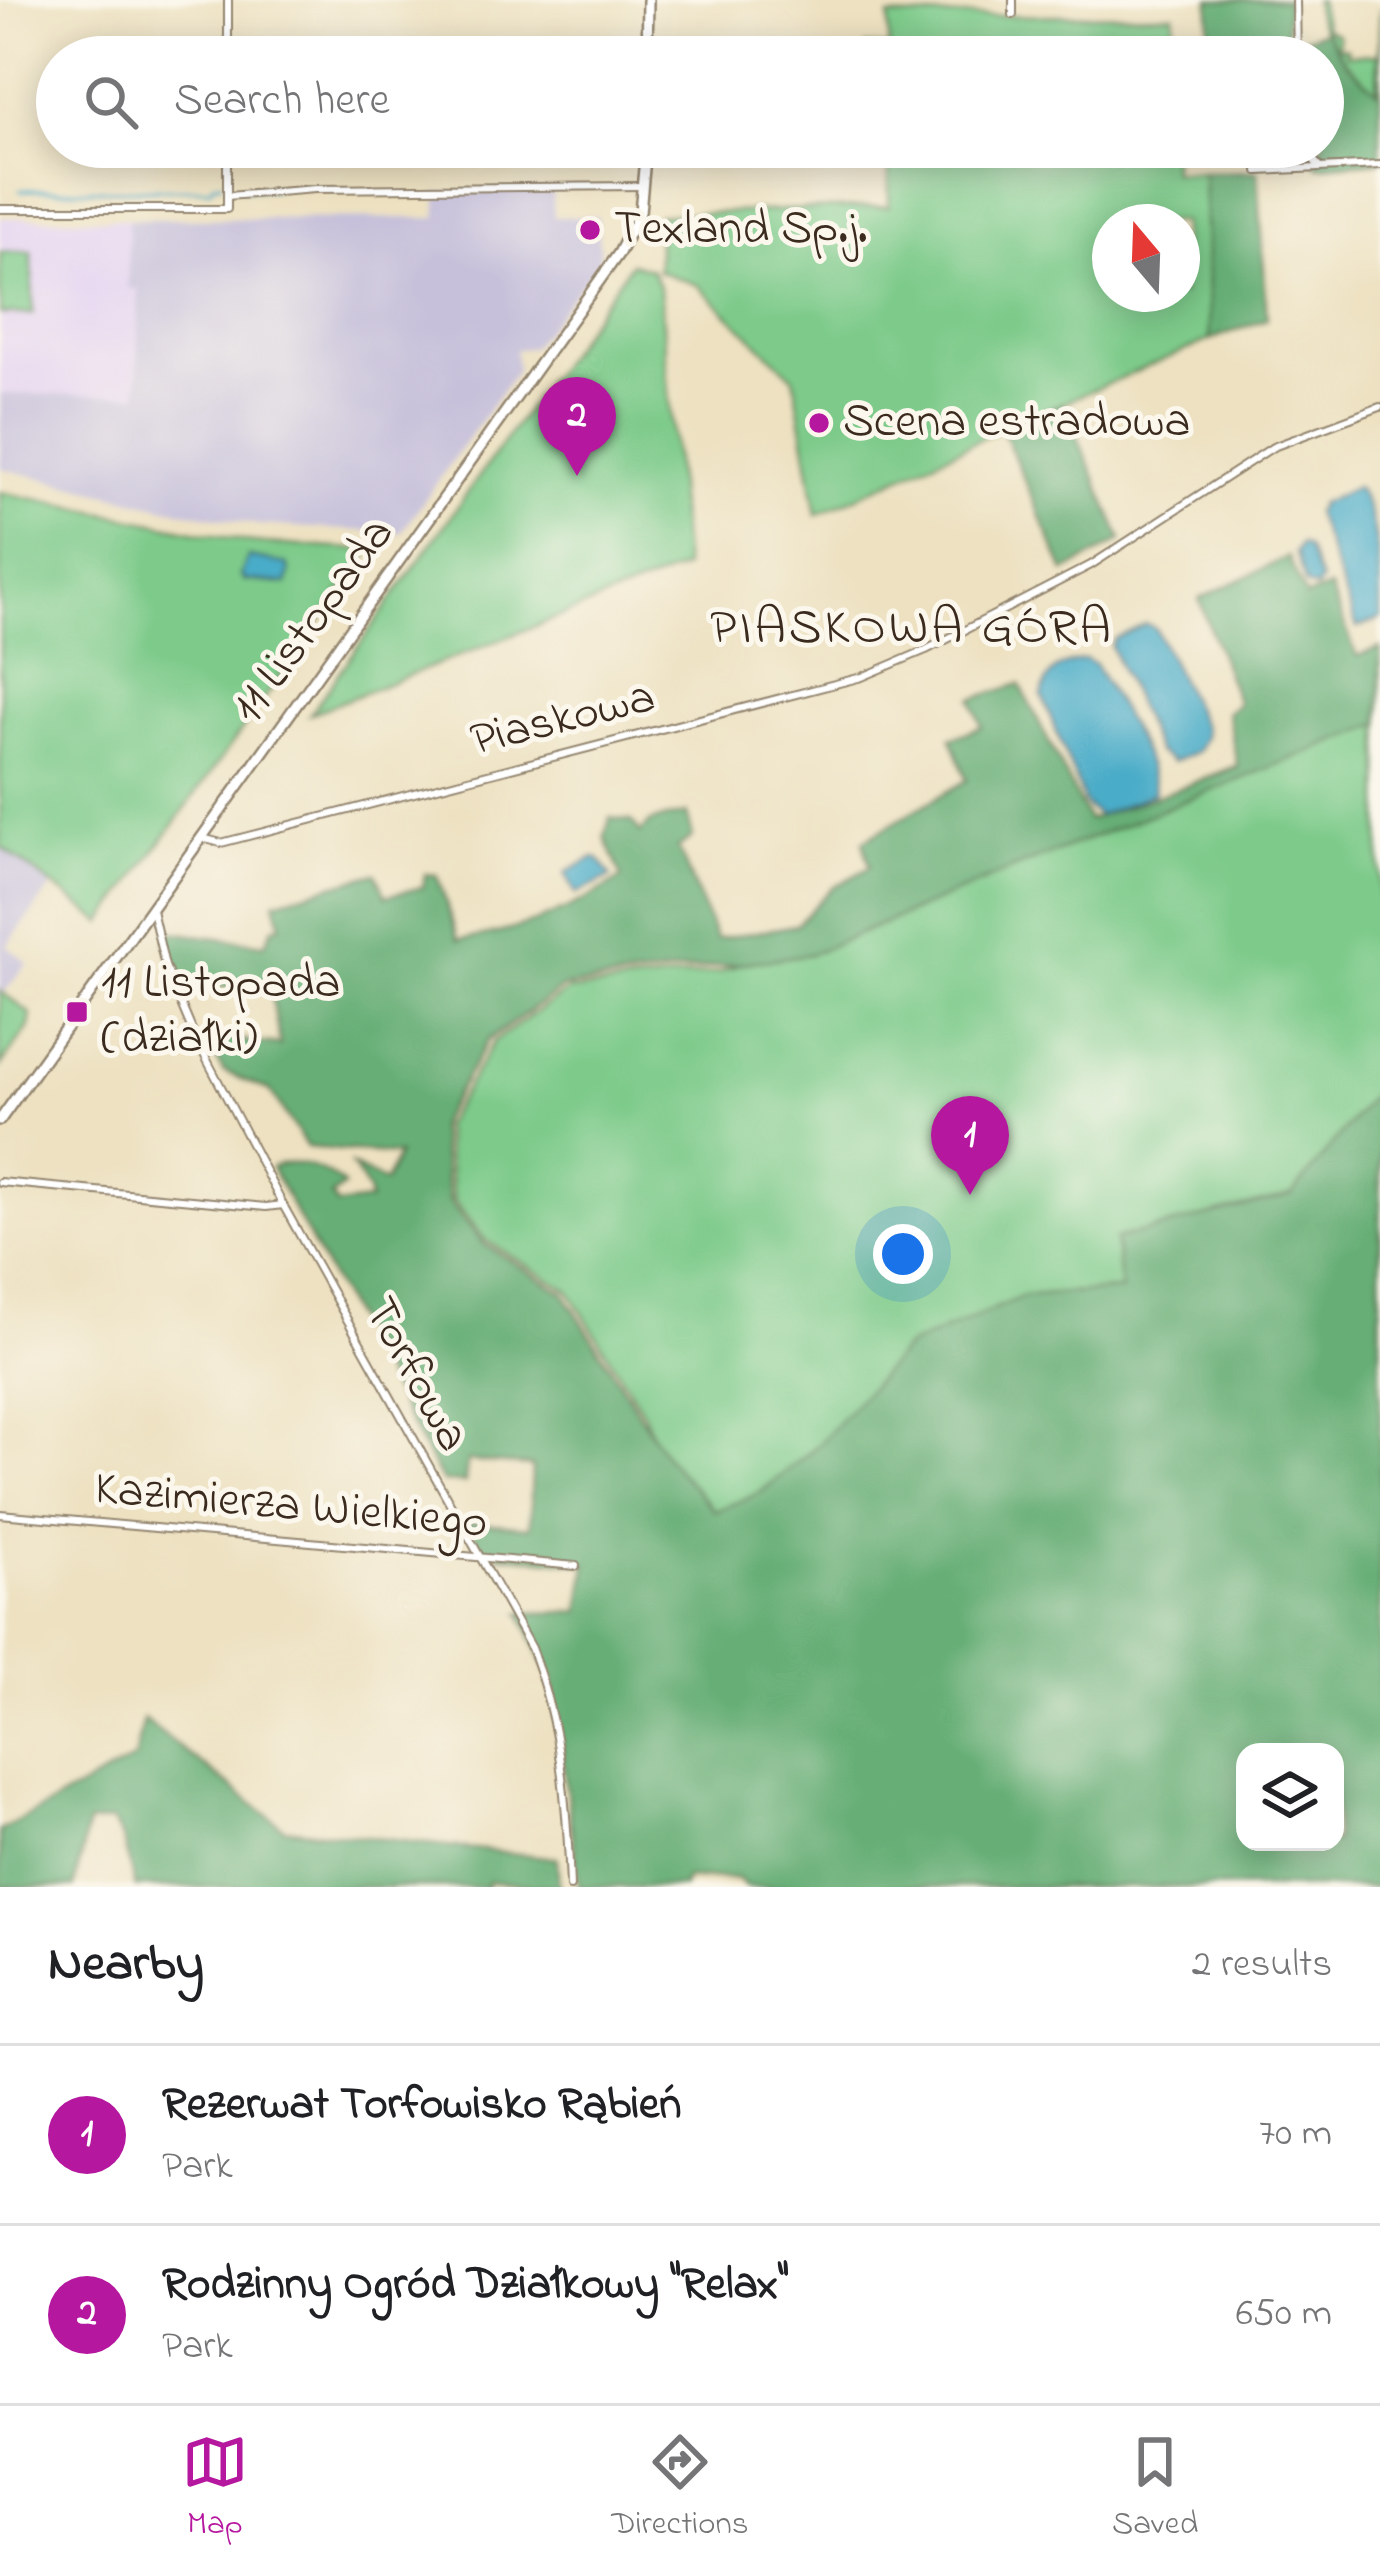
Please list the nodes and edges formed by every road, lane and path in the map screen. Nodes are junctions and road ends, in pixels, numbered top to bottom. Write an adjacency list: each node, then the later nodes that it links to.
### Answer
1 (228, 0): 6 (street)
2 (648, 0): 7 (street)
3 (1013, 0): 5 (street)
4 (1296, 0): 8 (street)
5 (1013, 15)
6 (228, 36)
7 (647, 36)
8 (1297, 36)
9 (1380, 165): 10 (street)
10 (1344, 166)
11 (227, 168): 16 (street)
12 (645, 168): 15 (street, 11 Listopada)
13 (1299, 168): 14 (street)
14 (1258, 172)
15 (645, 187): 16 (street); 19 (street, 11 Listopada)
16 (227, 196): 17 (street)
17 (0, 209)
18 (1380, 407): 19 (street, Piaskowa)
19 (202, 838): 20 (street, 11 Listopada)
20 (152, 909): 21 (street, 11 Listopada); 23 (street, Torfowa)
21 (0, 1120)
22 (0, 1182): 23 (street)
23 (283, 1205): 25 (street, Torfowa)
24 (0, 1514): 25 (street, Kazimierza Wielkiego)
25 (480, 1557): 26 (street, Kazimierza Wielkiego); 27 (street, Torfowa)
26 (577, 1566)
27 (570, 1887)

